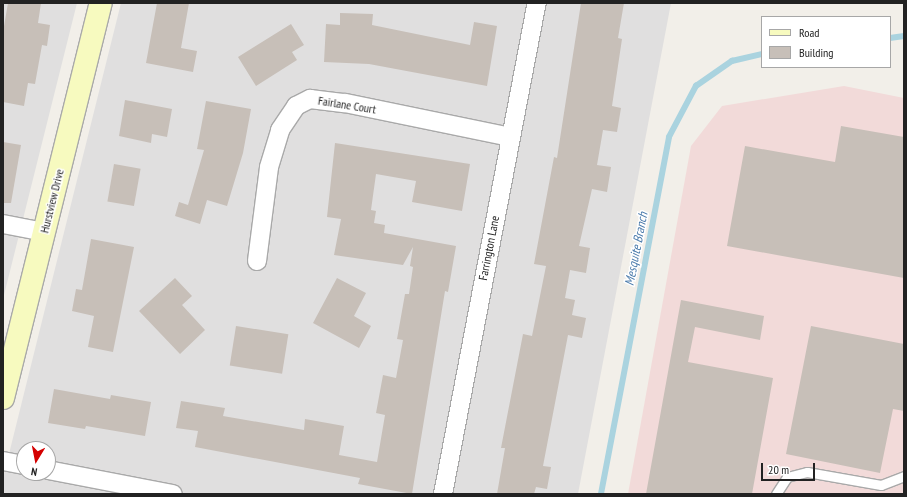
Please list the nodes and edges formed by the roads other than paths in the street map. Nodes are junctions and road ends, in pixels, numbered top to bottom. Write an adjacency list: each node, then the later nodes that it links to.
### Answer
1 (101, 3): 5 (street, Hurstview Drive)
2 (537, 3): 3 (street, Farrington Lane)
3 (510, 137): 6 (street, Fairlane Court); 13 (street, Farrington Lane)
4 (3, 224): 5 (street)
5 (44, 232): 7 (street, Hurstview Drive)
6 (257, 261)
7 (3, 398)
8 (3, 461): 9 (street)
9 (16, 463)
10 (56, 472): 12 (street)
11 (904, 476): 14 (lane)
12 (173, 494)
13 (443, 494)
14 (776, 494)

